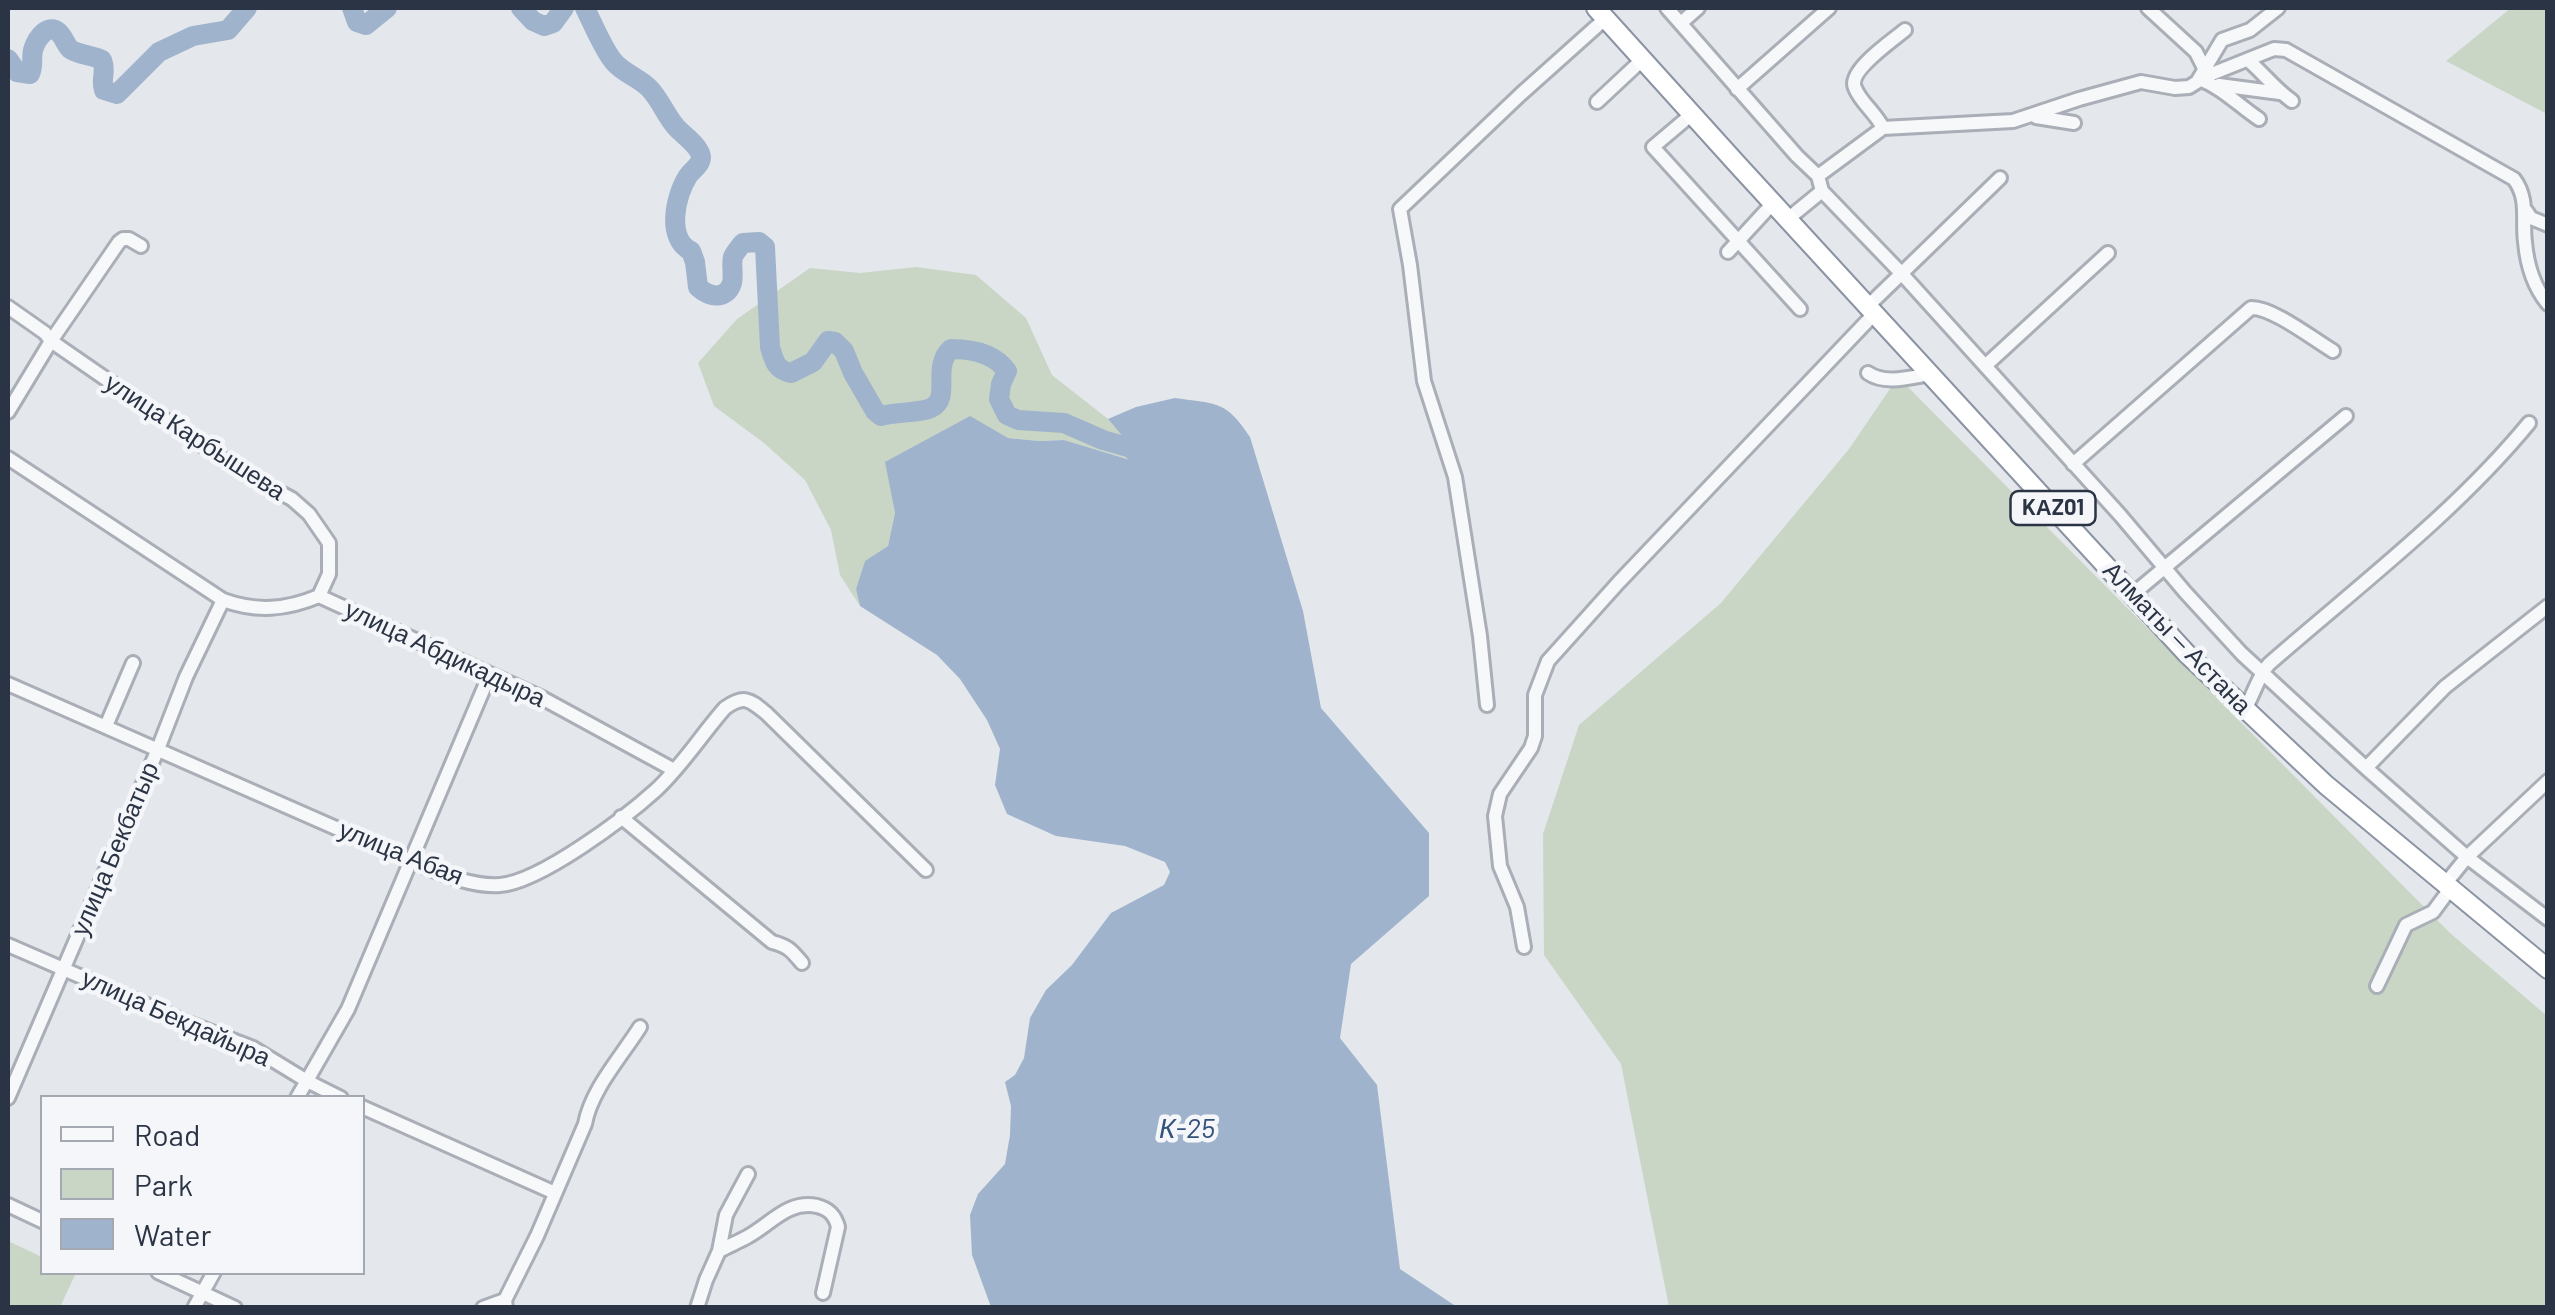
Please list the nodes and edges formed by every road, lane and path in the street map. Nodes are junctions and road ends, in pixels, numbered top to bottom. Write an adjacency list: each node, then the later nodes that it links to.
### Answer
1 (1666, 8): 7 (street)
2 (1698, 8): 7 (street)
3 (1829, 8): 13 (street)
4 (2148, 8): 11 (street)
5 (2278, 8): 11 (street)
6 (1601, 13): 9 (highway, Алматы — Астана / KАZ01); 54 (street)
7 (1680, 23): 13 (street)
8 (1905, 30): 19 (street)
9 (1643, 59): 14 (street); 15 (highway, Алматы — Астана / KАZ01)
10 (2248, 60): 11 (street); 12 (street); 24 (street)
11 (2202, 74): 12 (street); 16 (street)
12 (2214, 84): 17 (street)
13 (1737, 89): 20 (street)
14 (1597, 102)
15 (1692, 114): 23 (highway, Алматы — Астана / KАZ01); 28 (street)
16 (2033, 116): 18 (street); 19 (street)
17 (2260, 119)
18 (2074, 123)
19 (1883, 128): 20 (street)
20 (1818, 176): 22 (street)
21 (2000, 178): 30 (street)
22 (1822, 191): 25 (street); 30 (street)
23 (1774, 202): 25 (highway, Алматы — Астана / KАZ01); 28 (street)
24 (2524, 208): 26 (street); 31 (street)
25 (1789, 218): 34 (highway, Алматы — Астана / KАZ01)
26 (2548, 225)
27 (141, 246): 35 (street)
28 (1733, 247): 33 (street)
29 (2108, 253): 37 (street)
30 (1902, 274): 34 (street); 37 (street)
31 (2548, 304)
32 (8, 306): 35 (street, улица Карбышева)
33 (1800, 309)
34 (1872, 310): 39 (highway, Алматы — Астана / KАZ01); 68 (street)
35 (51, 341): 40 (street); 47 (street, улица Карбышева)
36 (2333, 351): 44 (street)
37 (1985, 366): 44 (street)
38 (1868, 373): 39 (street)
39 (1930, 374): 46 (highway, Алматы — Астана / KАZ01)
40 (8, 412)
41 (2346, 416): 45 (street)
42 (2529, 423): 51 (street)
43 (8, 458): 48 (street, улица Абдикадыра)
44 (2073, 464): 45 (street)
45 (2165, 566): 46 (street); 51 (street)
46 (2132, 594): 55 (highway, Алматы — Астана / KАZ01)
47 (319, 596): 48 (street, улица Абдикадыра); 52 (street, улица Абдикадыра)
48 (223, 600): 57 (street, улица Бекбатыр)
49 (2548, 606): 58 (street)
50 (133, 663): 56 (street)
51 (2262, 672): 55 (street); 58 (street)
52 (490, 676): 59 (street, улица Абдикадыра); 63 (street)
53 (8, 684): 56 (street, улица Абая)
54 (1488, 705)
55 (2245, 708): 65 (highway, Алматы — Астана / KАZ01)
56 (106, 726): 57 (street, улица Абая)
57 (158, 749): 63 (street, улица Абая); 70 (street, улица Бекбатыр)
58 (2366, 768): 62 (street)
59 (674, 770): 61 (street, улица Абая); 64 (street, улица Абая)
60 (2548, 781): 62 (street)
61 (621, 818): 63 (street, улица Абая); 69 (street)
62 (2468, 857): 65 (street); 66 (street)
63 (411, 861): 74 (street)
64 (926, 870)
65 (2447, 887): 71 (highway, Алматы — Астана / KАZ01); 72 (street)
66 (2548, 919)
67 (8, 945): 70 (street, улица Бекдайыра)
68 (1524, 948)
69 (802, 963)
70 (64, 968): 74 (street, улица Бекдайыра); 77 (street, улица Бекбатыр)
71 (2548, 969)
72 (2376, 986)
73 (640, 1027): 80 (street)
74 (307, 1082): 75 (street); 76 (street, улица Бекдайыра)
75 (299, 1095)
76 (335, 1095)
77 (8, 1098)
78 (365, 1108): 80 (street)
79 (748, 1174): 83 (street)
80 (555, 1192): 88 (street)
81 (8, 1206): 82 (street)
82 (40, 1219)
83 (719, 1252): 87 (street); 92 (street)
84 (164, 1275): 86 (street)
85 (212, 1275): 86 (street)
86 (203, 1293): 89 (street); 90 (street)
87 (823, 1293)
88 (506, 1304): 91 (street)
89 (194, 1308)
90 (235, 1308)
91 (483, 1308)
92 (697, 1308)

